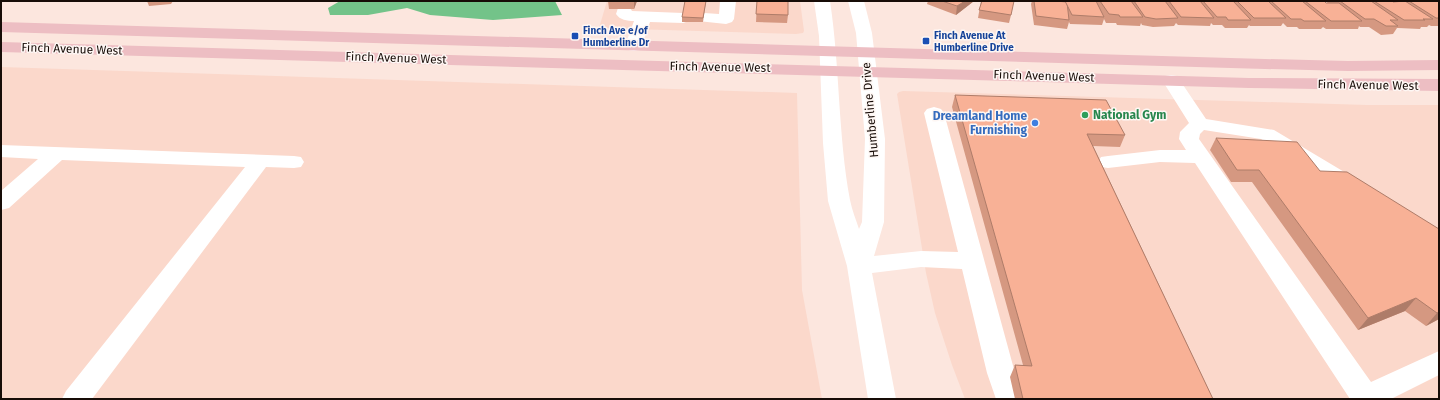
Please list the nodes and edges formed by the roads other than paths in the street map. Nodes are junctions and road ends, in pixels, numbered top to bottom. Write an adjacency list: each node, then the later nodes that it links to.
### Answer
1 (822, 1): 12 (street, Humberline Drive)
2 (856, 1): 13 (street, Humberline Drive)
3 (726, 4): 7 (street)
4 (662, 9): 6 (street); 8 (street)
5 (624, 11): 8 (street)
6 (683, 14)
7 (704, 14)
8 (644, 17): 10 (street)
9 (1, 28): 10 (main road, Finch Avenue West)
10 (634, 46): 12 (main road, Finch Avenue West)
11 (1, 47): 12 (main road, Finch Avenue West)
12 (828, 61): 13 (main road, Finch Avenue West); 28 (street, Humberline Drive)
13 (867, 62): 14 (main road, Finch Avenue West); 15 (main road, Finch Avenue West); 28 (street, Humberline Drive)
14 (1439, 65)
15 (1171, 80): 16 (main road, Finch Avenue West); 18 (street)
16 (1439, 85)
17 (934, 113): 27 (street)
18 (1200, 124): 21 (street); 25 (street)
19 (1, 151): 20 (street)
20 (57, 153): 22 (street); 26 (street)
21 (1201, 157): 24 (street); 30 (street)
22 (260, 161): 23 (street); 31 (street)
23 (294, 162)
24 (1108, 162)
25 (1366, 195)
26 (1, 202)
27 (972, 261): 28 (street); 33 (street)
28 (859, 266): 32 (street, Humberline Drive)
29 (1439, 362): 30 (street)
30 (1365, 398)
31 (76, 399)
32 (882, 399)
33 (1010, 399)

